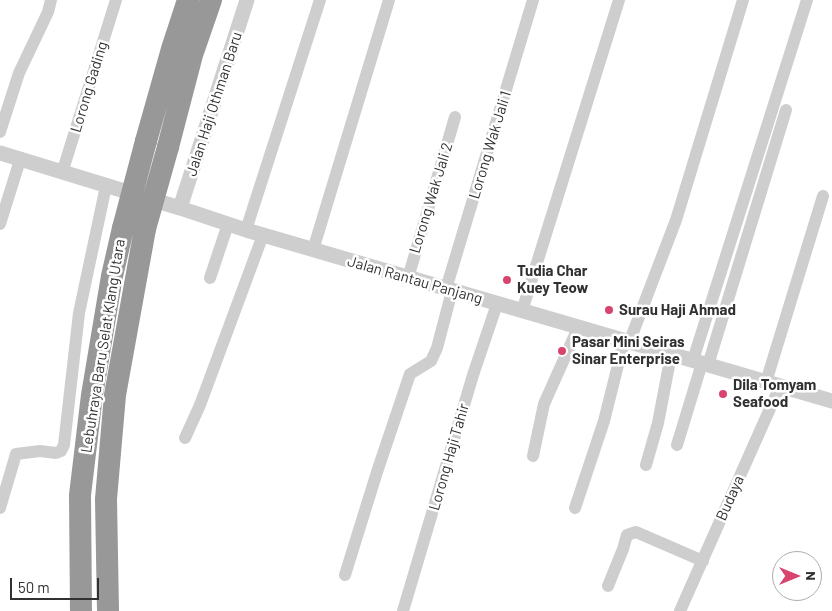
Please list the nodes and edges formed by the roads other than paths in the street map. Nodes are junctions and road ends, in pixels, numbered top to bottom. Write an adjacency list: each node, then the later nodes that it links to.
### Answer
1 (51, 0): 14 (street)
2 (116, 0): 17 (street, Lorong Gading)
3 (188, 0): 23 (highway, Lebuhraya Baru Selat Klang Utara, bridge)
4 (211, 0): 23 (highway, Lebuhraya Baru Selat Klang Utara, bridge)
5 (247, 0): 20 (street, Jalan Haji Othman Baru)
6 (320, 0): 24 (street)
7 (389, 0): 26 (street)
8 (533, 0): 29 (street, Lorong Wak Jali 1)
9 (619, 0): 31 (street)
10 (743, 0): 33 (street)
11 (807, 0): 35 (street)
12 (786, 110): 35 (street)
13 (455, 117): 28 (street, Lorong Wak Jali 2)
14 (0, 132)
15 (0, 153): 16 (street, Jalan Rantau Panjang)
16 (20, 160): 17 (street, Jalan Rantau Panjang); 21 (street)
17 (62, 173): 18 (street, Jalan Rantau Panjang)
18 (106, 186): 20 (street, Jalan Rantau Panjang); 42 (street)
19 (823, 196): 36 (street, Budaya)
20 (180, 208): 22 (street, Jalan Rantau Panjang)
21 (0, 224)
22 (228, 224): 24 (street, Jalan Rantau Panjang); 27 (street)
23 (134, 228): 48 (highway, Lebuhraya Baru Selat Klang Utara); 49 (highway, Lebuhraya Baru Selat Klang Utara)
24 (246, 230): 25 (street, Jalan Rantau Panjang)
25 (263, 235): 26 (street, Jalan Rantau Panjang); 38 (street)
26 (313, 250): 28 (street, Jalan Rantau Panjang)
27 (210, 278)
28 (408, 278): 29 (street, Jalan Rantau Panjang)
29 (449, 290): 30 (street, Jalan Rantau Panjang); 45 (street, Lorong Wak Jali 1)
30 (497, 304): 31 (street, Jalan Rantau Panjang); 50 (street, Lorong Haji Tahir)
31 (522, 311): 32 (street, Jalan Rantau Panjang)
32 (578, 328): 33 (street, Jalan Rantau Panjang); 40 (street)
33 (627, 342): 34 (street, Jalan Rantau Panjang); 43 (street)
34 (671, 355): 35 (street, Jalan Rantau Panjang); 41 (street)
35 (701, 363): 36 (street, Jalan Rantau Panjang); 39 (street)
36 (773, 384): 37 (street, Jalan Rantau Panjang); 44 (street, Budaya)
37 (832, 401)
38 (185, 438)
39 (677, 445)
40 (532, 456)
41 (646, 465)
42 (0, 508)
43 (575, 508)
44 (703, 561): 46 (street); 47 (street, Budaya)
45 (346, 575)
46 (608, 586)
47 (684, 610)
48 (81, 611)
49 (108, 611)
50 (403, 611)

